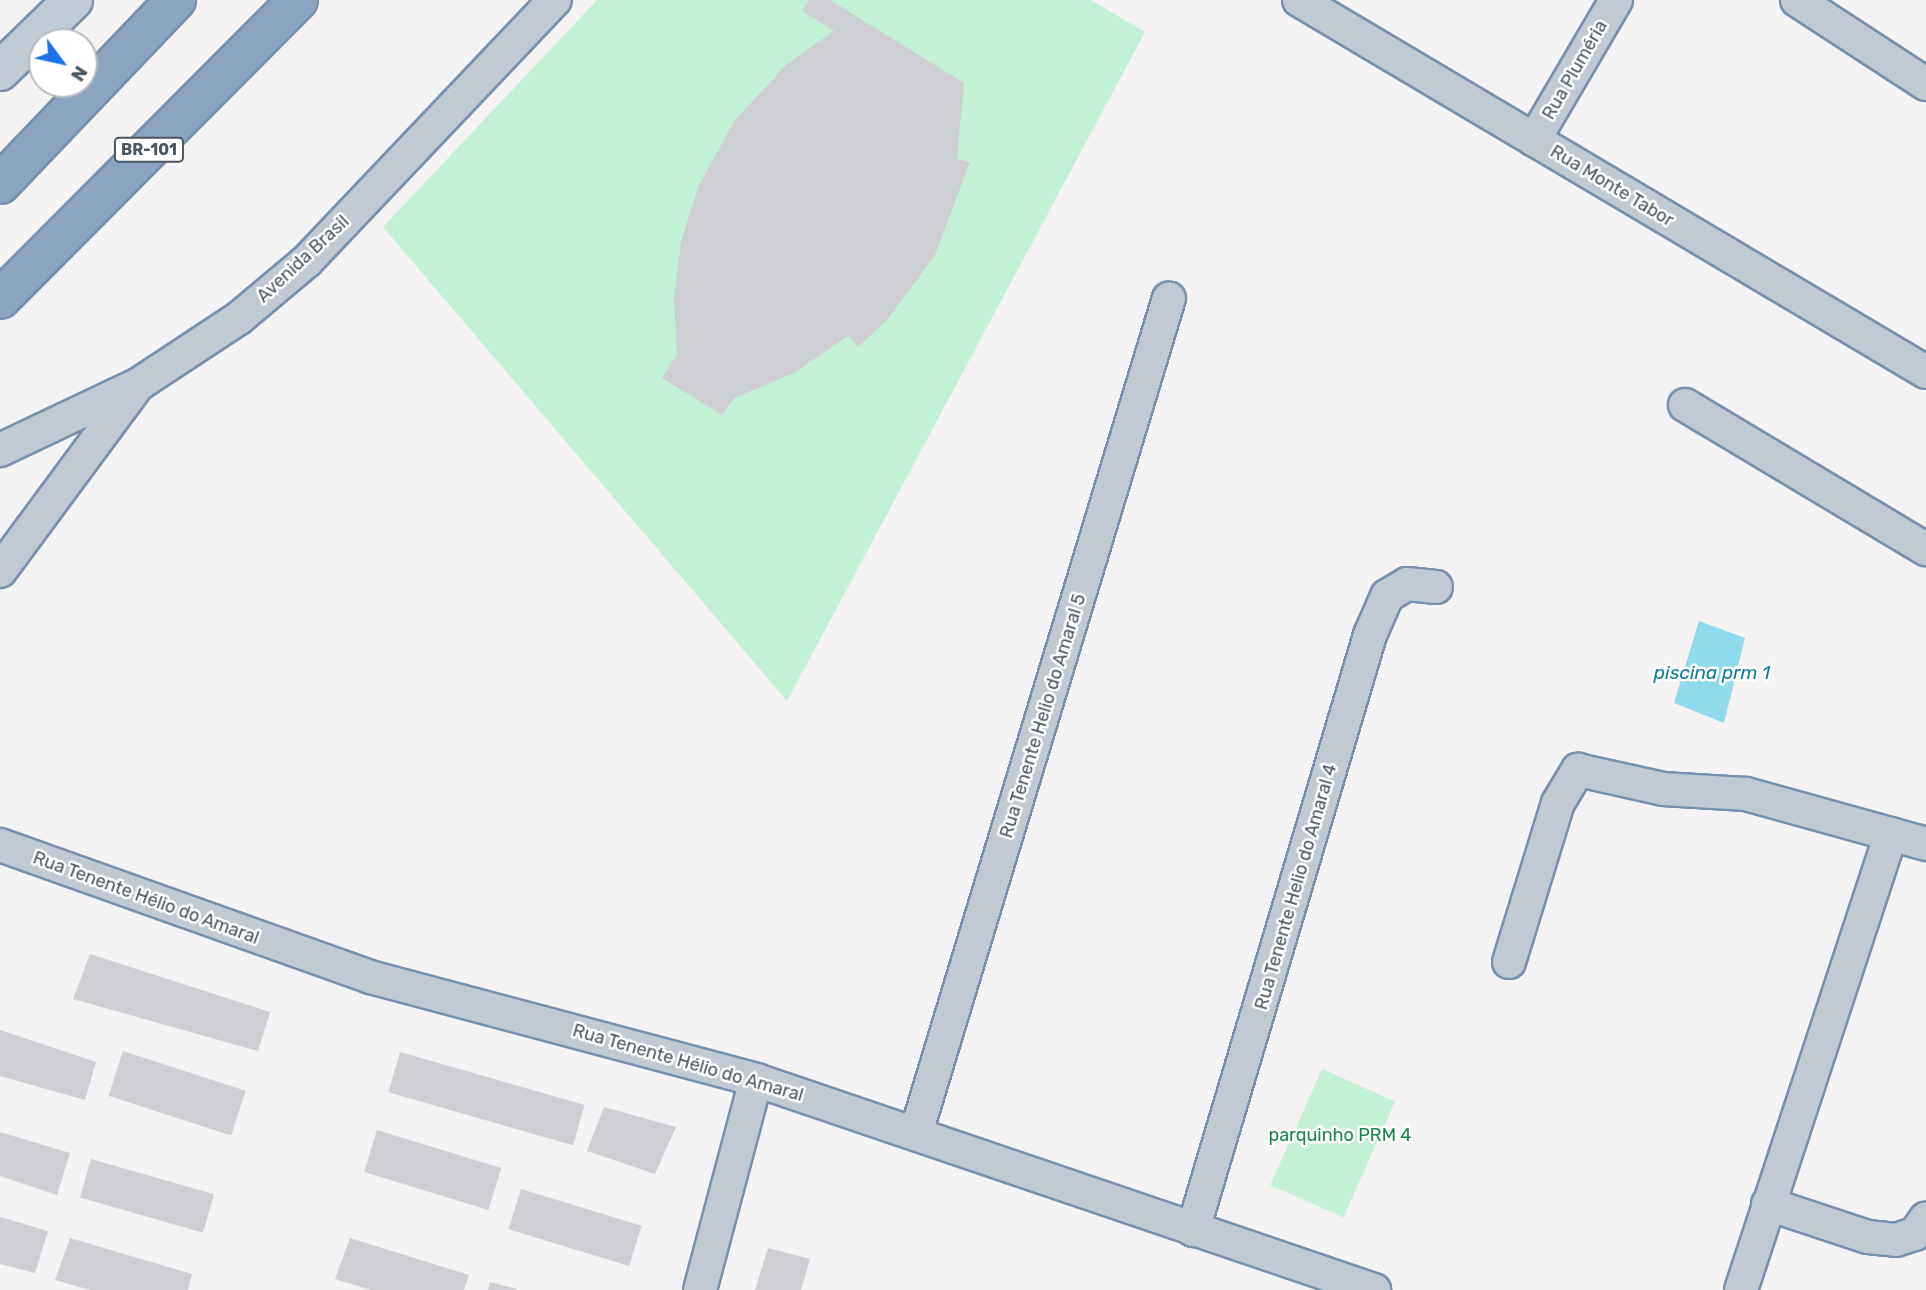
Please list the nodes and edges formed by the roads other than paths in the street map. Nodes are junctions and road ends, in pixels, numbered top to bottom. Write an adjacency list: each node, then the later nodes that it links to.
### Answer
1 (73, 0): 8 (main road)
2 (176, 0): 11 (highway)
3 (298, 0): 13 (highway, BR-101)
4 (555, 0): 15 (street, Avenida Brasil)
5 (1616, 0): 10 (street, Rua Pluméria)
6 (1797, 0): 9 (street)
7 (1315, 4): 10 (street, Rua Monte Tabor)
8 (0, 71)
9 (1926, 83)
10 (1534, 140): 14 (street, Rua Monte Tabor)
11 (2, 180)
12 (1169, 298): 26 (street, Rua Tenente Helio do Amaral 5)
13 (0, 299)
14 (1926, 372)
15 (139, 384): 17 (street, Avenida Brasil); 19 (street)
16 (1685, 405): 18 (street)
17 (0, 450)
18 (1926, 549)
19 (0, 571)
20 (1436, 587): 29 (street, Rua Tenente Helio do Amaral 4)
21 (1891, 834): 22 (street); 24 (street); 27 (street)
22 (1926, 844)
23 (0, 845): 25 (street, Rua Tenente Hélio do Amaral)
24 (1508, 962)
25 (755, 1080): 26 (street, Rua Tenente Hélio do Amaral); 31 (street)
26 (916, 1133): 29 (street, Rua Tenente Hélio do Amaral)
27 (1768, 1204): 28 (street); 33 (street)
28 (1926, 1218)
29 (1193, 1230): 30 (street, Rua Tenente Hélio do Amaral)
30 (1313, 1281): 32 (street, Rua Tenente Hélio do Amaral)
31 (699, 1290)
32 (1374, 1290)
33 (1741, 1290)

